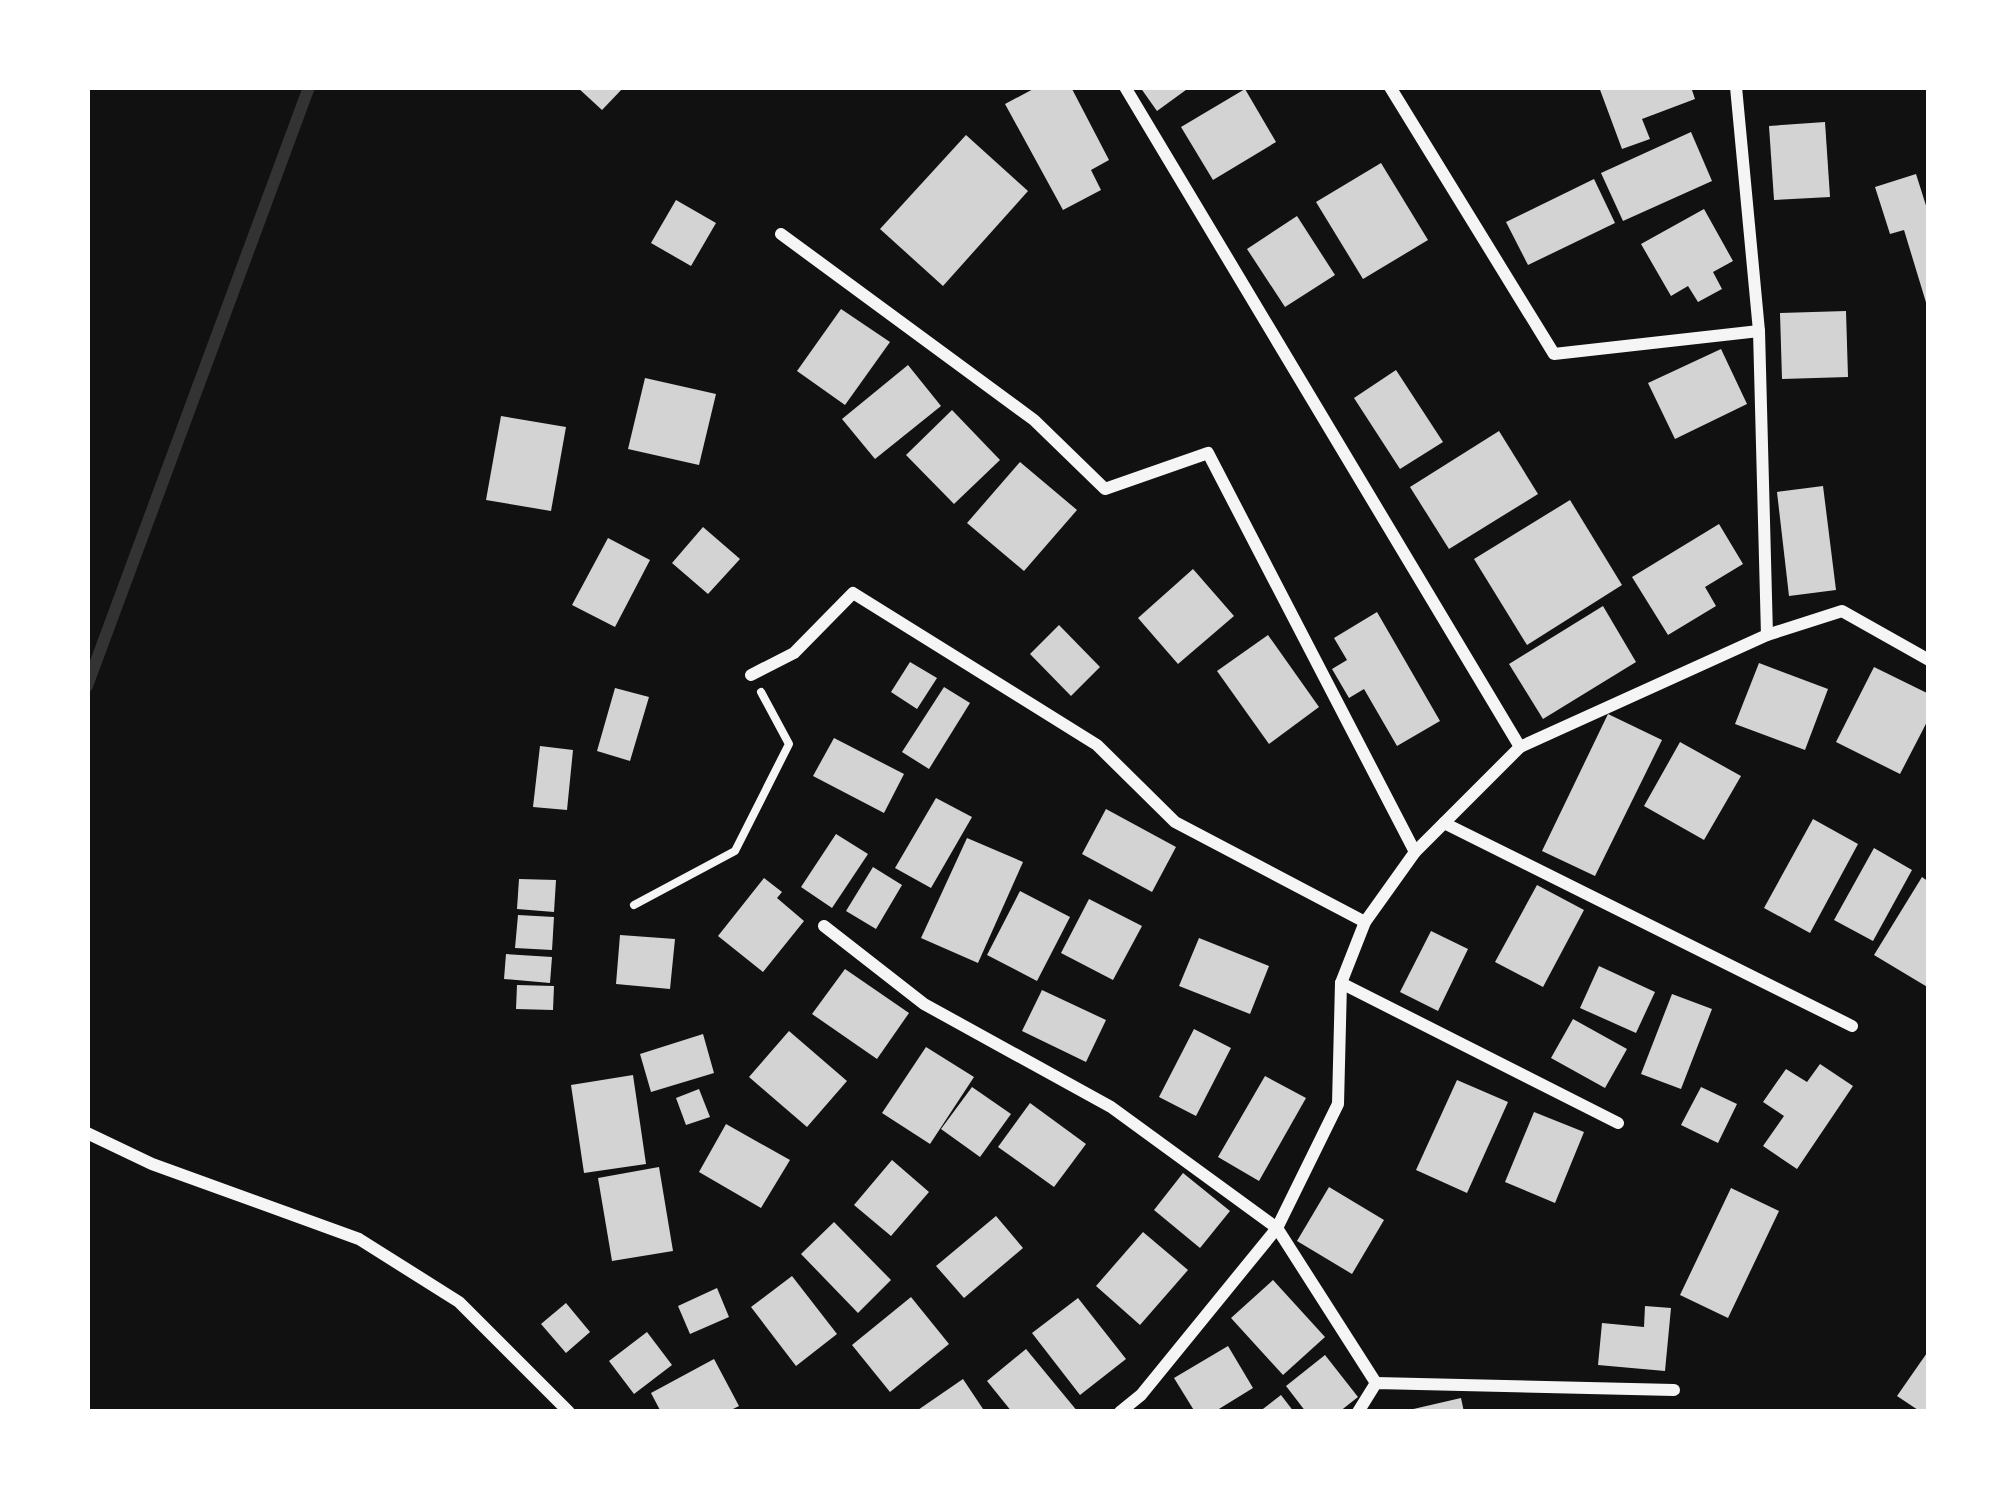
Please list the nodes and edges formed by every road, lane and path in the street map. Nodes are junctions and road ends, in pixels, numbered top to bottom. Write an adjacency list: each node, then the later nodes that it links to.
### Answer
1 (1125, 87): 9 (street)
2 (1390, 87): 5 (street)
3 (1736, 87): 5 (street)
4 (781, 234): 11 (street)
5 (1759, 331): 6 (street)
6 (1767, 635): 7 (street); 9 (street)
7 (1929, 660)
8 (752, 675): 12 (path); 13 (street)
9 (1520, 747): 10 (street)
10 (1444, 823): 11 (street); 16 (street)
11 (1415, 852): 13 (street)
12 (634, 905)
13 (1365, 922): 15 (street)
14 (824, 926): 19 (street)
15 (1341, 983): 17 (street); 19 (street)
16 (1852, 1026)
17 (1618, 1123)
18 (87, 1133): 22 (street)
19 (1277, 1228): 20 (street); 23 (street)
20 (1376, 1383): 21 (street); 24 (street)
21 (1674, 1390)
22 (569, 1412)
23 (1120, 1412)
24 (1358, 1412)

